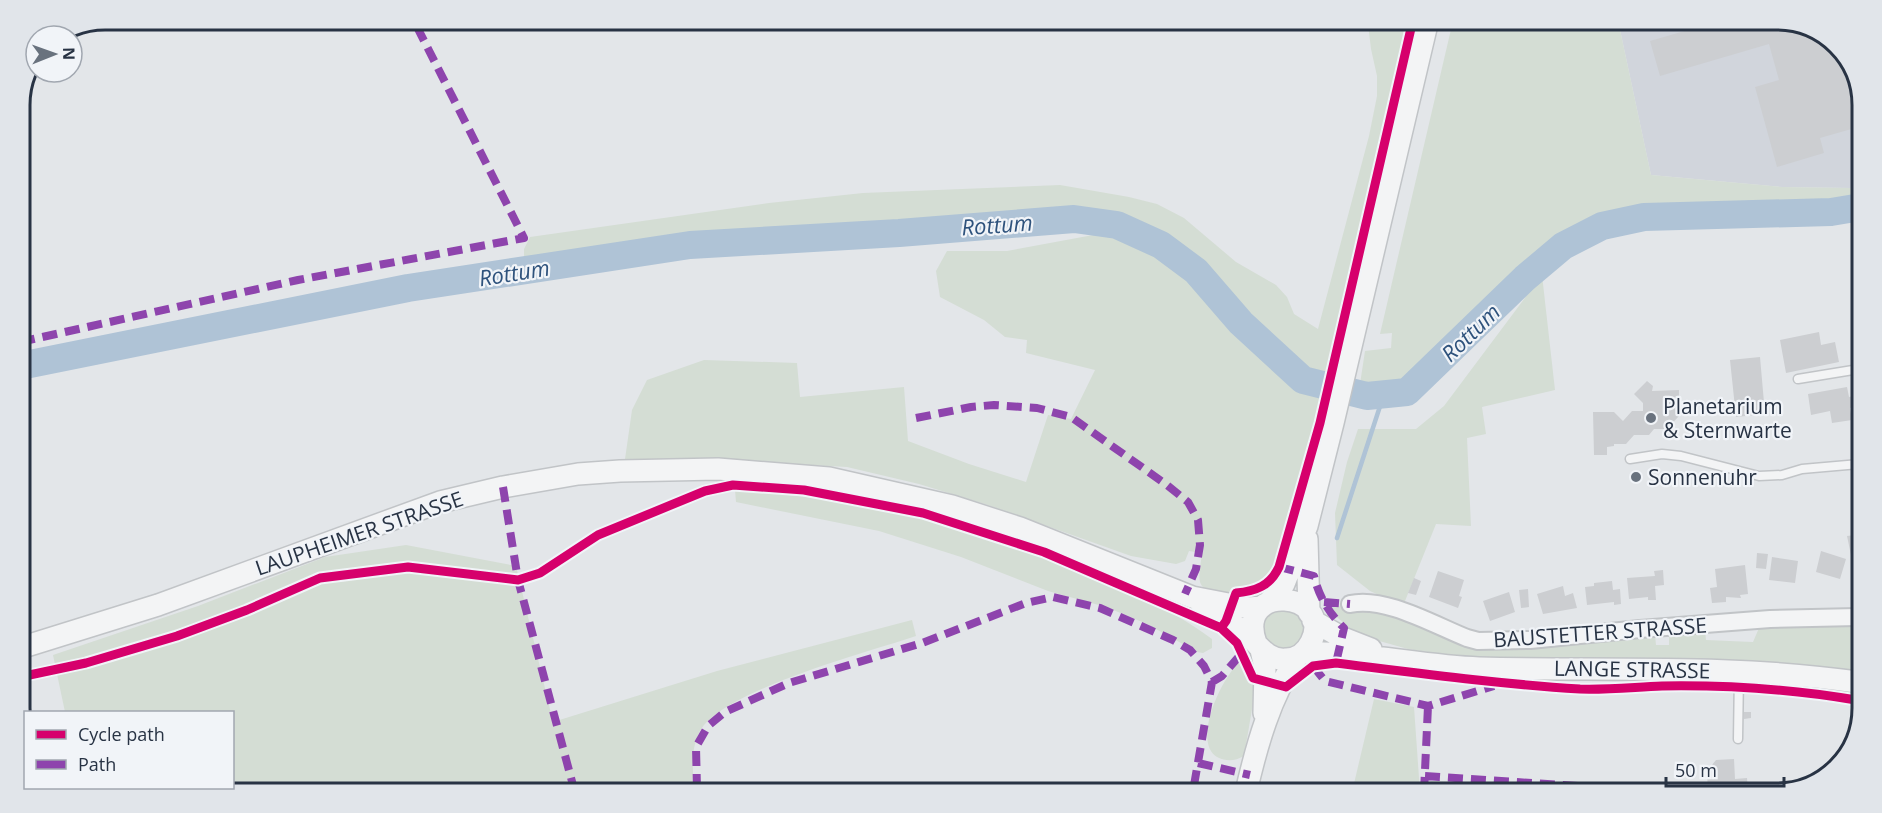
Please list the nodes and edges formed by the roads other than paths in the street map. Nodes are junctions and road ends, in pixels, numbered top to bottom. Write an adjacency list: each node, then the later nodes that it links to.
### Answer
1 (1426, 30): 6 (street)
2 (1852, 370): 3 (lane)
3 (1798, 379)
4 (1630, 459): 5 (lane)
5 (1852, 465)
6 (1307, 526): 9 (street); 11 (street)
7 (1192, 597): 9 (street, LAUPHEIMER STRASSE); 12 (street, LAUPHEIMER STRASSE); 13 (street, LAUPHEIMER STRASSE)
8 (1350, 604): 10 (street, BAUSTETTER STRASSE)
9 (1265, 605): 11 (street); 13 (street)
10 (1852, 616)
11 (1311, 617): 14 (street); 15 (street, LANGE STRASSE)
12 (30, 645)
13 (1259, 646): 14 (street); 18 (street)
14 (1300, 655): 15 (street, LANGE STRASSE); 18 (street)
15 (1406, 660): 16 (street, LANGE STRASSE)
16 (1739, 671): 17 (street, LANGE STRASSE); 19 (lane)
17 (1852, 681)
18 (1264, 722): 20 (street)
19 (1738, 739)
20 (1248, 783)

